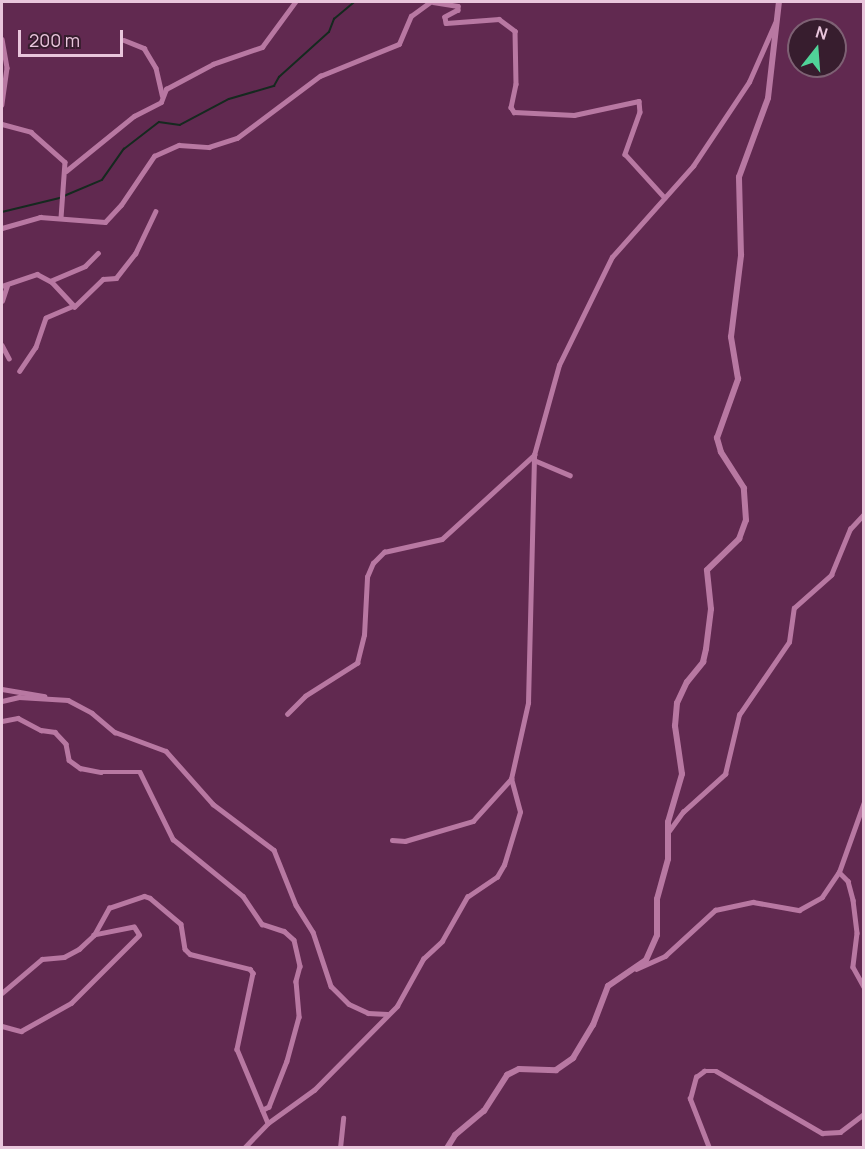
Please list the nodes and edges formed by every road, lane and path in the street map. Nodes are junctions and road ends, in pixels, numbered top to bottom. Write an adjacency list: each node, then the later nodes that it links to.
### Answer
1 (295, 2): 7 (street)
2 (431, 2): 11 (street); 13 (street)
3 (779, 2): 4 (main road)
4 (775, 23): 11 (street); 35 (main road)
5 (2, 39): 8 (street)
6 (124, 40): 7 (street)
7 (162, 95): 10 (street)
8 (2, 105)
9 (2, 124): 10 (street)
10 (66, 171): 13 (street)
11 (665, 198): 23 (street)
12 (155, 212): 19 (street)
13 (61, 218): 14 (street)
14 (2, 228)
15 (98, 253): 16 (street)
16 (50, 281): 17 (street); 19 (street)
17 (4, 286): 18 (street)
18 (2, 301)
19 (74, 307): 22 (street)
20 (2, 345): 21 (street)
21 (9, 357)
22 (20, 370)
23 (534, 458): 24 (street); 31 (street); 33 (street)
24 (570, 475)
25 (864, 514): 35 (street)
26 (2, 689): 28 (street)
27 (77, 697): 29 (street)
28 (49, 698): 29 (street); 30 (street)
29 (68, 700): 44 (street)
30 (2, 701)
31 (287, 714)
32 (2, 721): 46 (street)
33 (511, 779): 36 (street); 44 (street)
34 (864, 802): 37 (street)
35 (669, 831): 41 (main road)
36 (392, 840)
37 (838, 872): 38 (street); 41 (street)
38 (855, 919): 39 (street); 42 (street)
39 (864, 920)
40 (94, 935): 43 (street); 45 (street); 46 (street)
41 (633, 970): 52 (main road)
42 (864, 987)
43 (2, 993)
44 (387, 1014): 49 (street)
45 (2, 1026)
46 (263, 1110): 49 (street)
47 (864, 1114): 53 (street)
48 (343, 1118): 51 (street)
49 (268, 1123): 50 (street)
50 (244, 1148)
51 (340, 1148)
52 (447, 1148)
53 (709, 1148)

